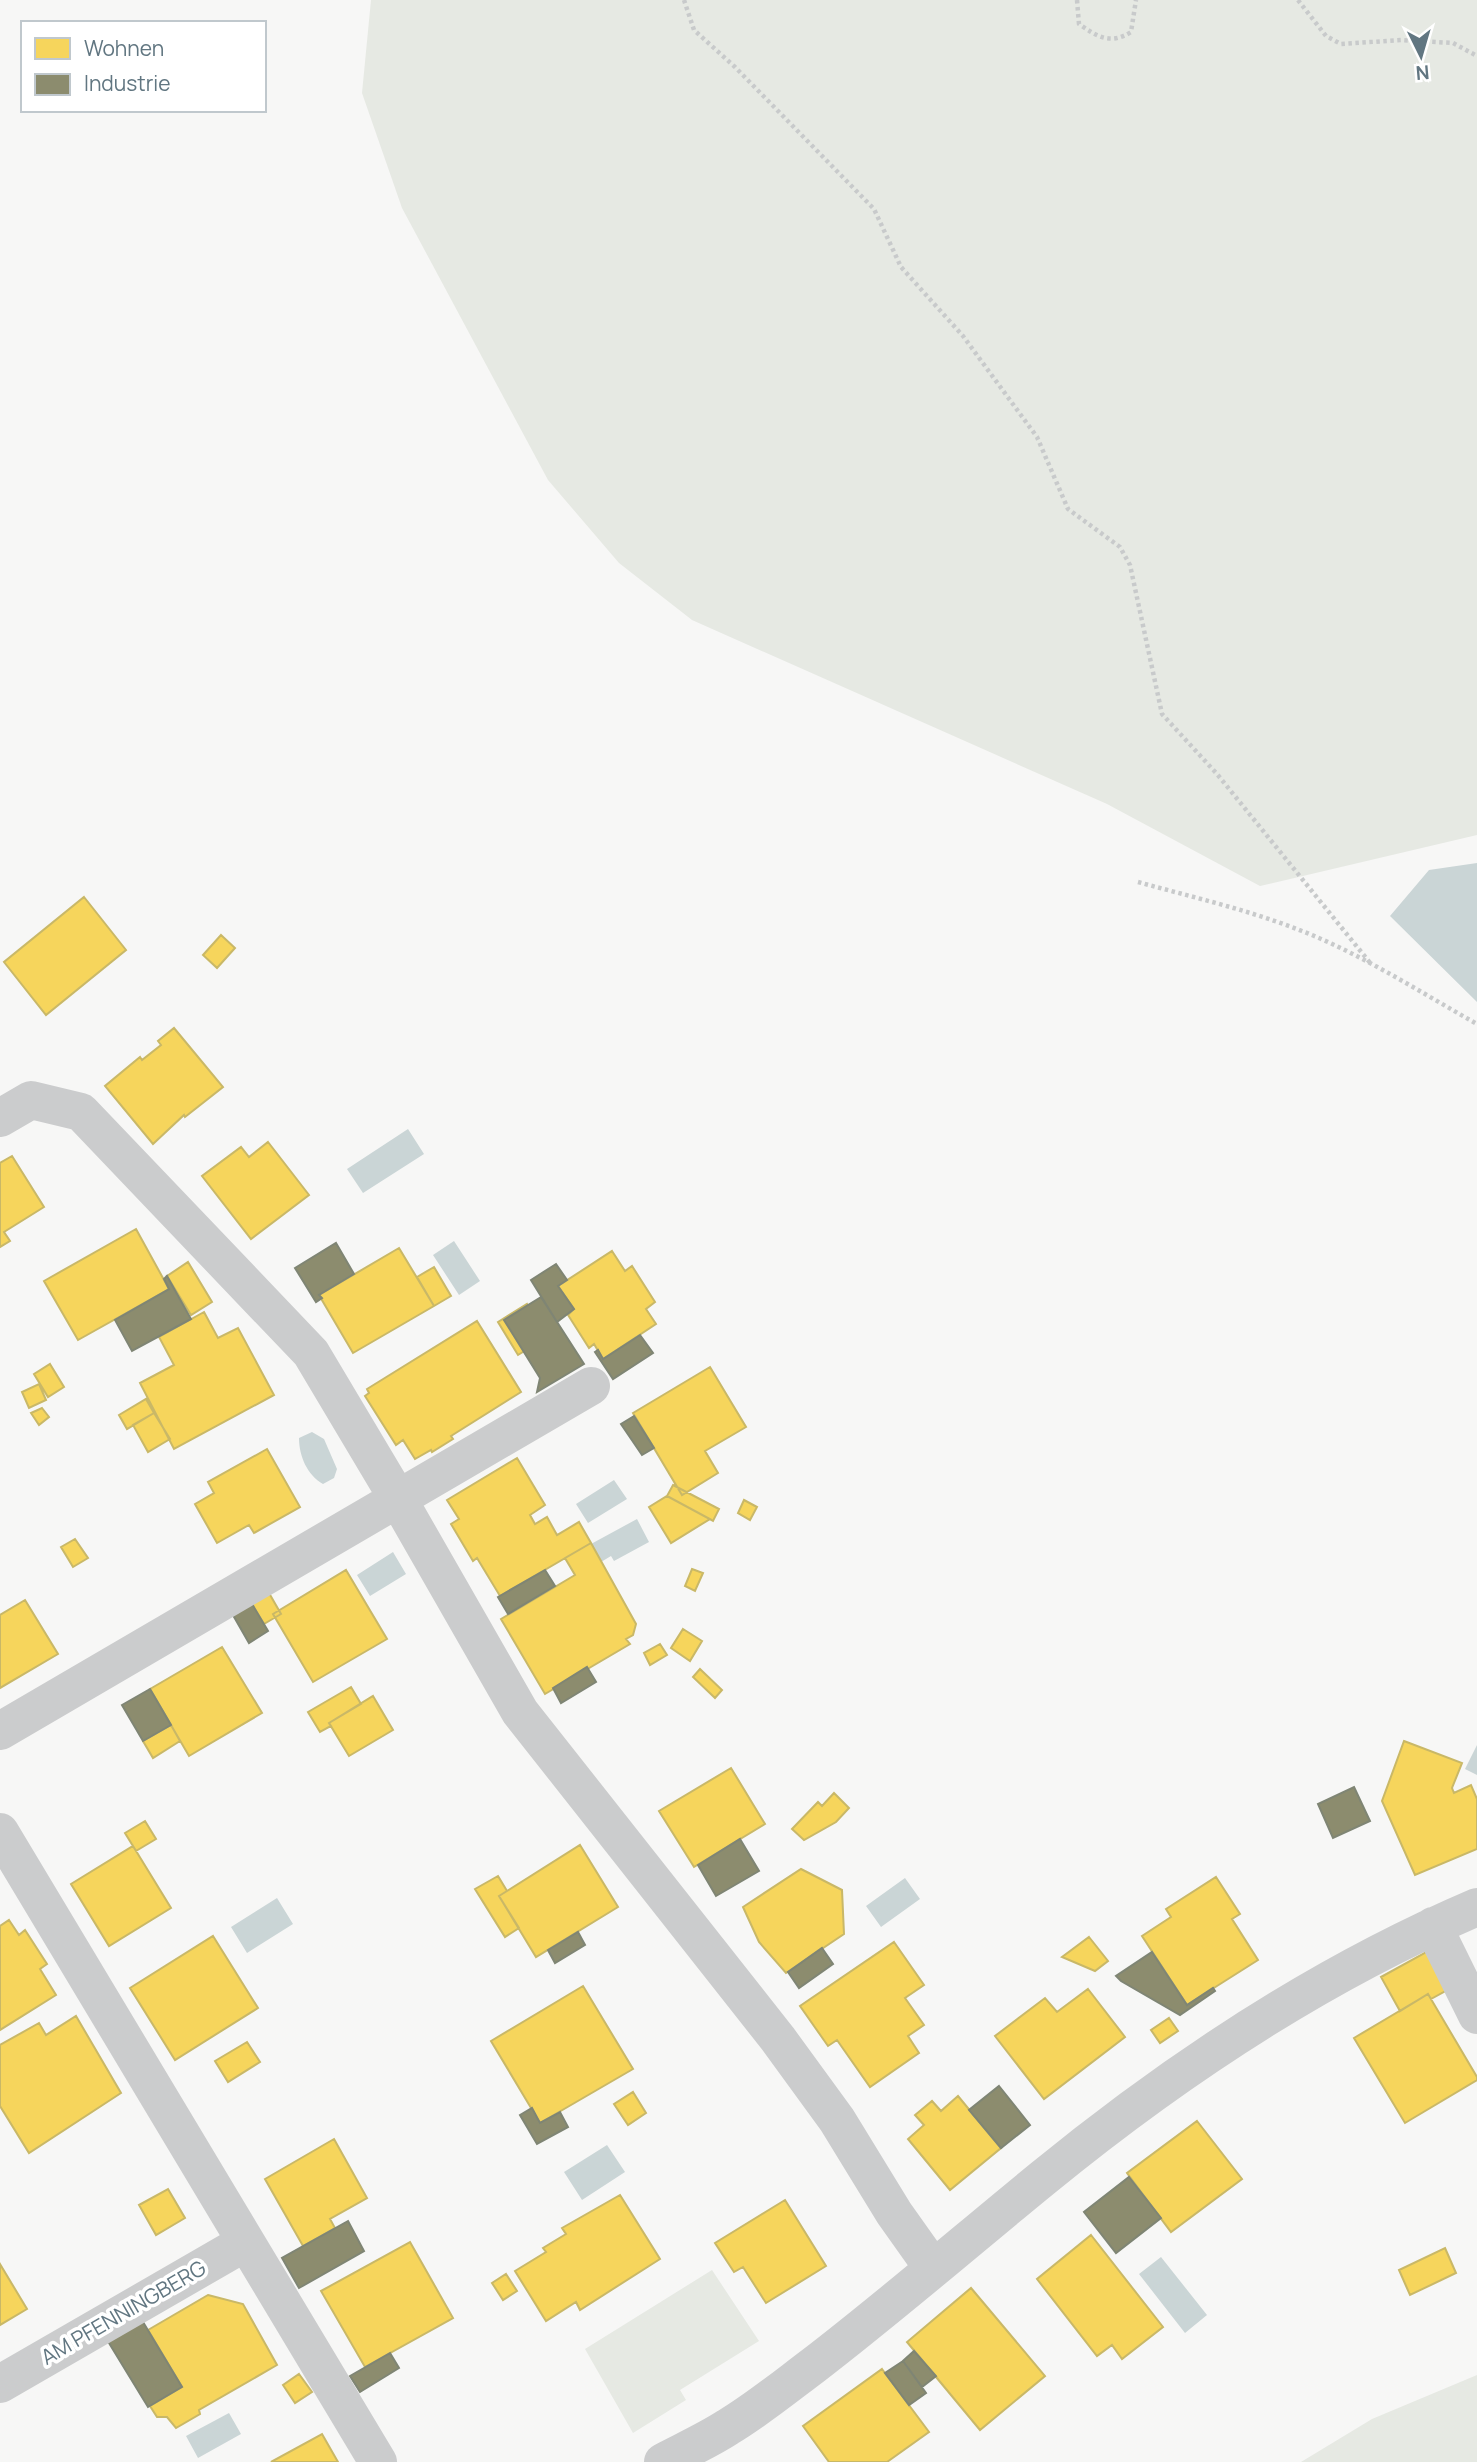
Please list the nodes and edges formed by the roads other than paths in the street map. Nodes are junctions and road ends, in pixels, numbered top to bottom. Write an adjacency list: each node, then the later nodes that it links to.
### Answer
1 (0, 1118): 3 (street)
2 (591, 1386): 3 (street)
3 (398, 1499): 4 (street); 10 (street)
4 (0, 1731)
5 (0, 1832): 9 (street)
6 (1477, 1907): 7 (street)
7 (1433, 1926): 8 (street); 10 (street)
8 (1477, 2015)
9 (246, 2242): 11 (street, AM PFENNINGBERG); 12 (street)
10 (933, 2268): 13 (street)
11 (0, 2384)
12 (379, 2462)
13 (663, 2462)

